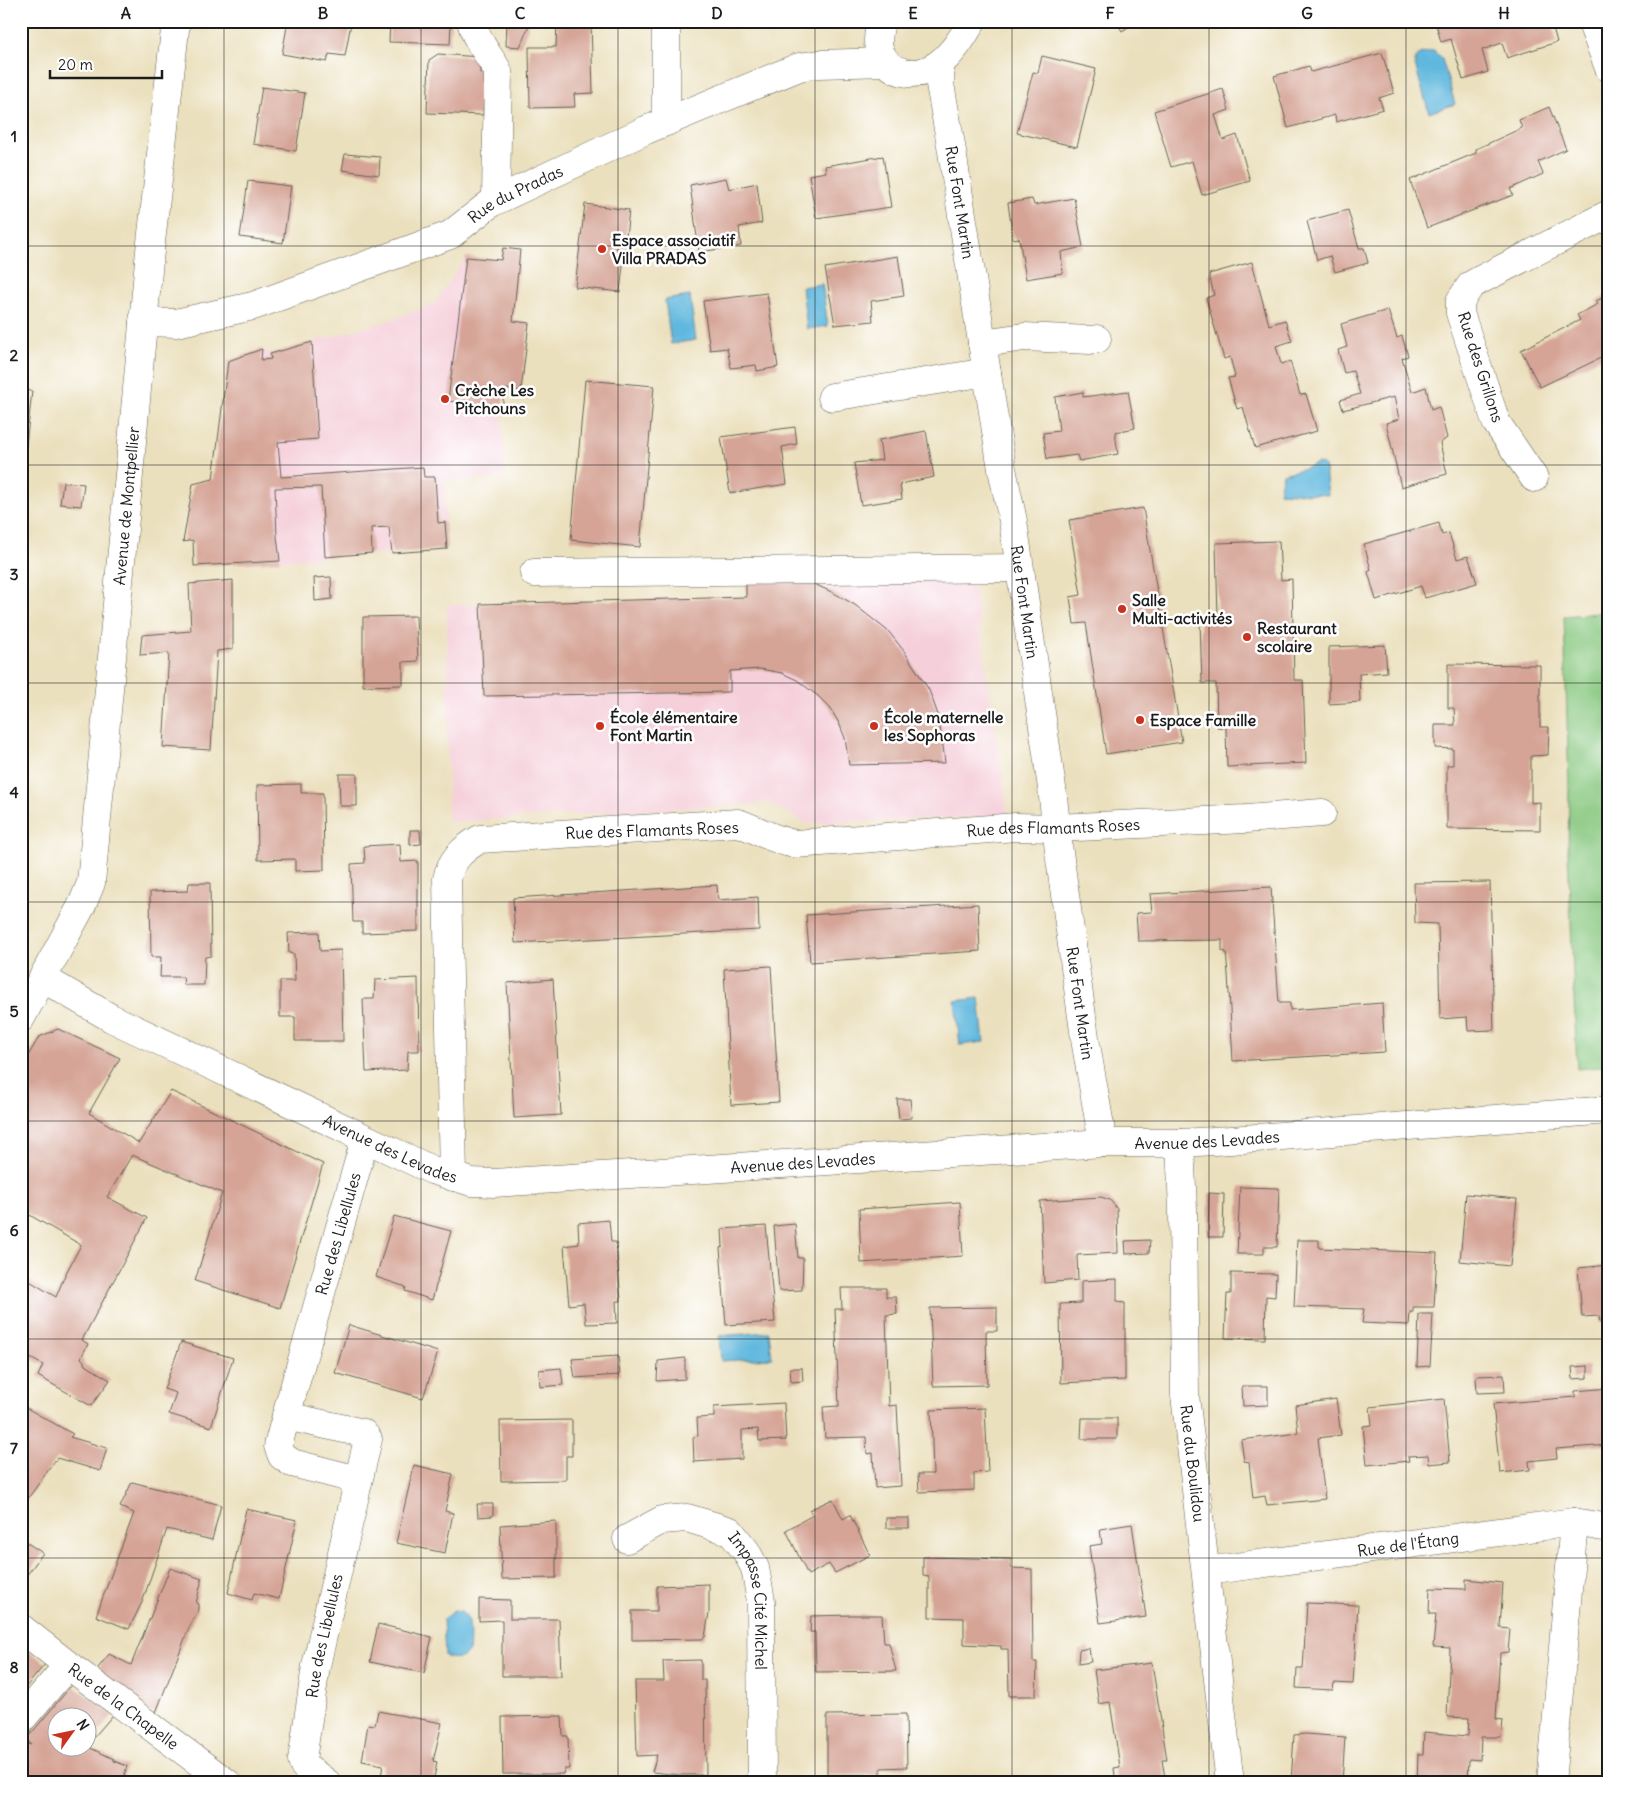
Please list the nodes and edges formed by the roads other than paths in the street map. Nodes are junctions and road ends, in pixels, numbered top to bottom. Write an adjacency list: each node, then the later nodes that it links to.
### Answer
1 (176, 21): 13 (street, Avenue de Montpellier)
2 (471, 21): 11 (street)
3 (666, 21): 10 (street)
4 (881, 21): 7 (street)
5 (972, 21): 8 (street)
6 (1591, 21): 9 (street)
7 (886, 62): 8 (street); 10 (street, Rue du Pradas)
8 (940, 63): 15 (street, Rue Font Martin)
9 (1609, 68)
10 (666, 122): 11 (street, Rue du Pradas)
11 (496, 200): 13 (street, Rue du Pradas)
12 (1609, 214): 18 (street, Rue des Grillons)
13 (143, 322): 23 (street, Avenue de Montpellier)
14 (1097, 339): 15 (street)
15 (982, 343): 16 (street, Rue Font Martin)
16 (987, 372): 17 (street); 19 (street, Rue Font Martin)
17 (832, 397)
18 (1534, 478)
19 (1019, 568): 20 (street); 22 (street, Rue Font Martin)
20 (534, 573)
21 (1322, 812): 22 (street, Rue des Flamants Roses)
22 (1056, 828): 28 (street, Rue Font Martin); 29 (street, Rue des Flamants Roses)
23 (44, 979): 24 (street, Avenue de Montpellier); 26 (street, Avenue des Levades)
24 (21, 1018)
25 (1609, 1110): 27 (street, Avenue des Levades)
26 (365, 1139): 29 (street, Avenue des Levades); 30 (street, Rue des Libellules)
27 (1180, 1142): 28 (street, Avenue des Levades); 35 (street, Rue du Boulidou)
28 (1103, 1143): 29 (street, Avenue des Levades)
29 (453, 1177)
30 (286, 1416): 31 (street, Rue des Libellules); 31 (street, Rue des Libellules)
31 (358, 1480): 40 (street, Rue des Libellules)
32 (1574, 1522): 33 (street, Rue de l'Étang); 35 (street, Rue de l'Étang); 43 (street)
33 (1609, 1528)
34 (627, 1539): 41 (street, Impasse Cité Michel)
35 (1206, 1572): 42 (street, Rue du Boulidou)
36 (21, 1628): 37 (street, Rue de la Chapelle)
37 (68, 1665): 38 (street); 39 (street, Rue de la Chapelle)
38 (21, 1720)
39 (227, 1783)
40 (327, 1783)
41 (762, 1783)
42 (1230, 1783)
43 (1551, 1783)

